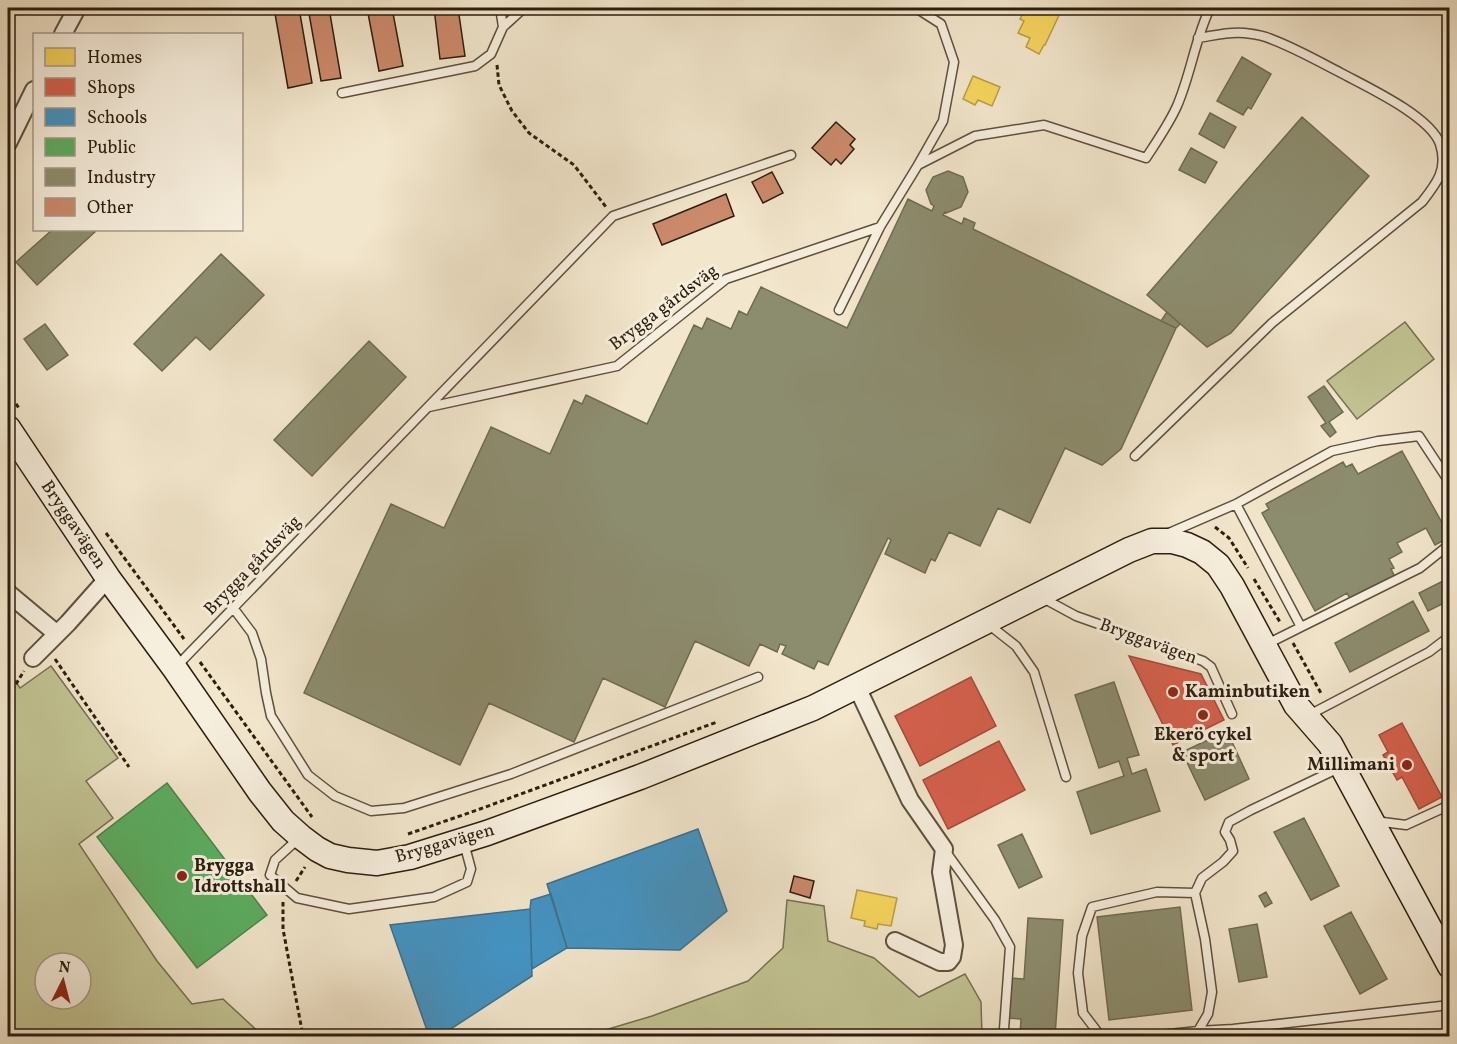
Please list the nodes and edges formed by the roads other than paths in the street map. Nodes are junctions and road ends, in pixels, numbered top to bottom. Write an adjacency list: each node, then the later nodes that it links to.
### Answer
1 (76, 8): 7 (street)
2 (500, 8): 6 (lane)
3 (524, 8): 6 (lane)
4 (916, 8): 13 (lane)
5 (1210, 8): 8 (lane)
6 (503, 27): 10 (lane)
7 (64, 33)
8 (1198, 38): 13 (lane); 18 (lane)
9 (33, 92): 11 (street)
10 (342, 93)
11 (8, 142)
12 (791, 156): 16 (lane, Brygga gårdsväg)
13 (918, 165): 14 (lane)
14 (880, 227): 15 (lane); 16 (lane, Brygga gårdsväg)
15 (839, 310)
16 (428, 407): 26 (lane, Brygga gårdsväg)
17 (8, 428): 23 (main road, Bryggavägen)
18 (1135, 456)
19 (1449, 483): 20 (lane, Bryggavägen)
20 (1236, 504): 21 (lane, Bryggavägen); 28 (lane)
21 (1152, 541): 25 (main road, Bryggavägen); 31 (main road, Bryggavägen)
22 (1449, 544): 28 (lane)
23 (108, 578): 30 (street); 33 (main road, Bryggavägen)
24 (8, 593): 30 (street)
25 (1038, 596): 27 (main road, Bryggavägen); 36 (lane, Bryggavägen)
26 (234, 609): 33 (lane, Brygga gårdsväg); 34 (lane)
27 (985, 622): 35 (main road, Bryggavägen); 39 (lane)
28 (1301, 627): 31 (lane)
29 (1449, 636): 37 (lane)
30 (51, 639): 32 (street)
31 (1264, 645): 37 (main road, Bryggavägen)
32 (33, 658)
33 (175, 669): 43 (main road, Bryggavägen)
34 (758, 677)
35 (857, 687): 42 (main road, Bryggavägen); 44 (street)
36 (1232, 714)
37 (1306, 717): 38 (main road, Bryggavägen)
38 (1342, 766): 41 (main road, Bryggavägen); 45 (lane)
39 (1066, 777)
40 (1449, 804): 41 (lane)
41 (1372, 820): 47 (main road, Bryggavägen)
42 (464, 840): 43 (main road, Bryggavägen); 43 (lane)
43 (309, 843)
44 (944, 849): 46 (street); 51 (lane)
45 (1195, 893): 50 (lane); 52 (lane)
46 (895, 941)
47 (1449, 966)
48 (1449, 1005): 49 (lane)
49 (1233, 1029): 50 (lane); 54 (lane)
50 (1198, 1031): 53 (lane)
51 (1005, 1036)
52 (1117, 1036)
53 (1150, 1036)
54 (1226, 1036)

